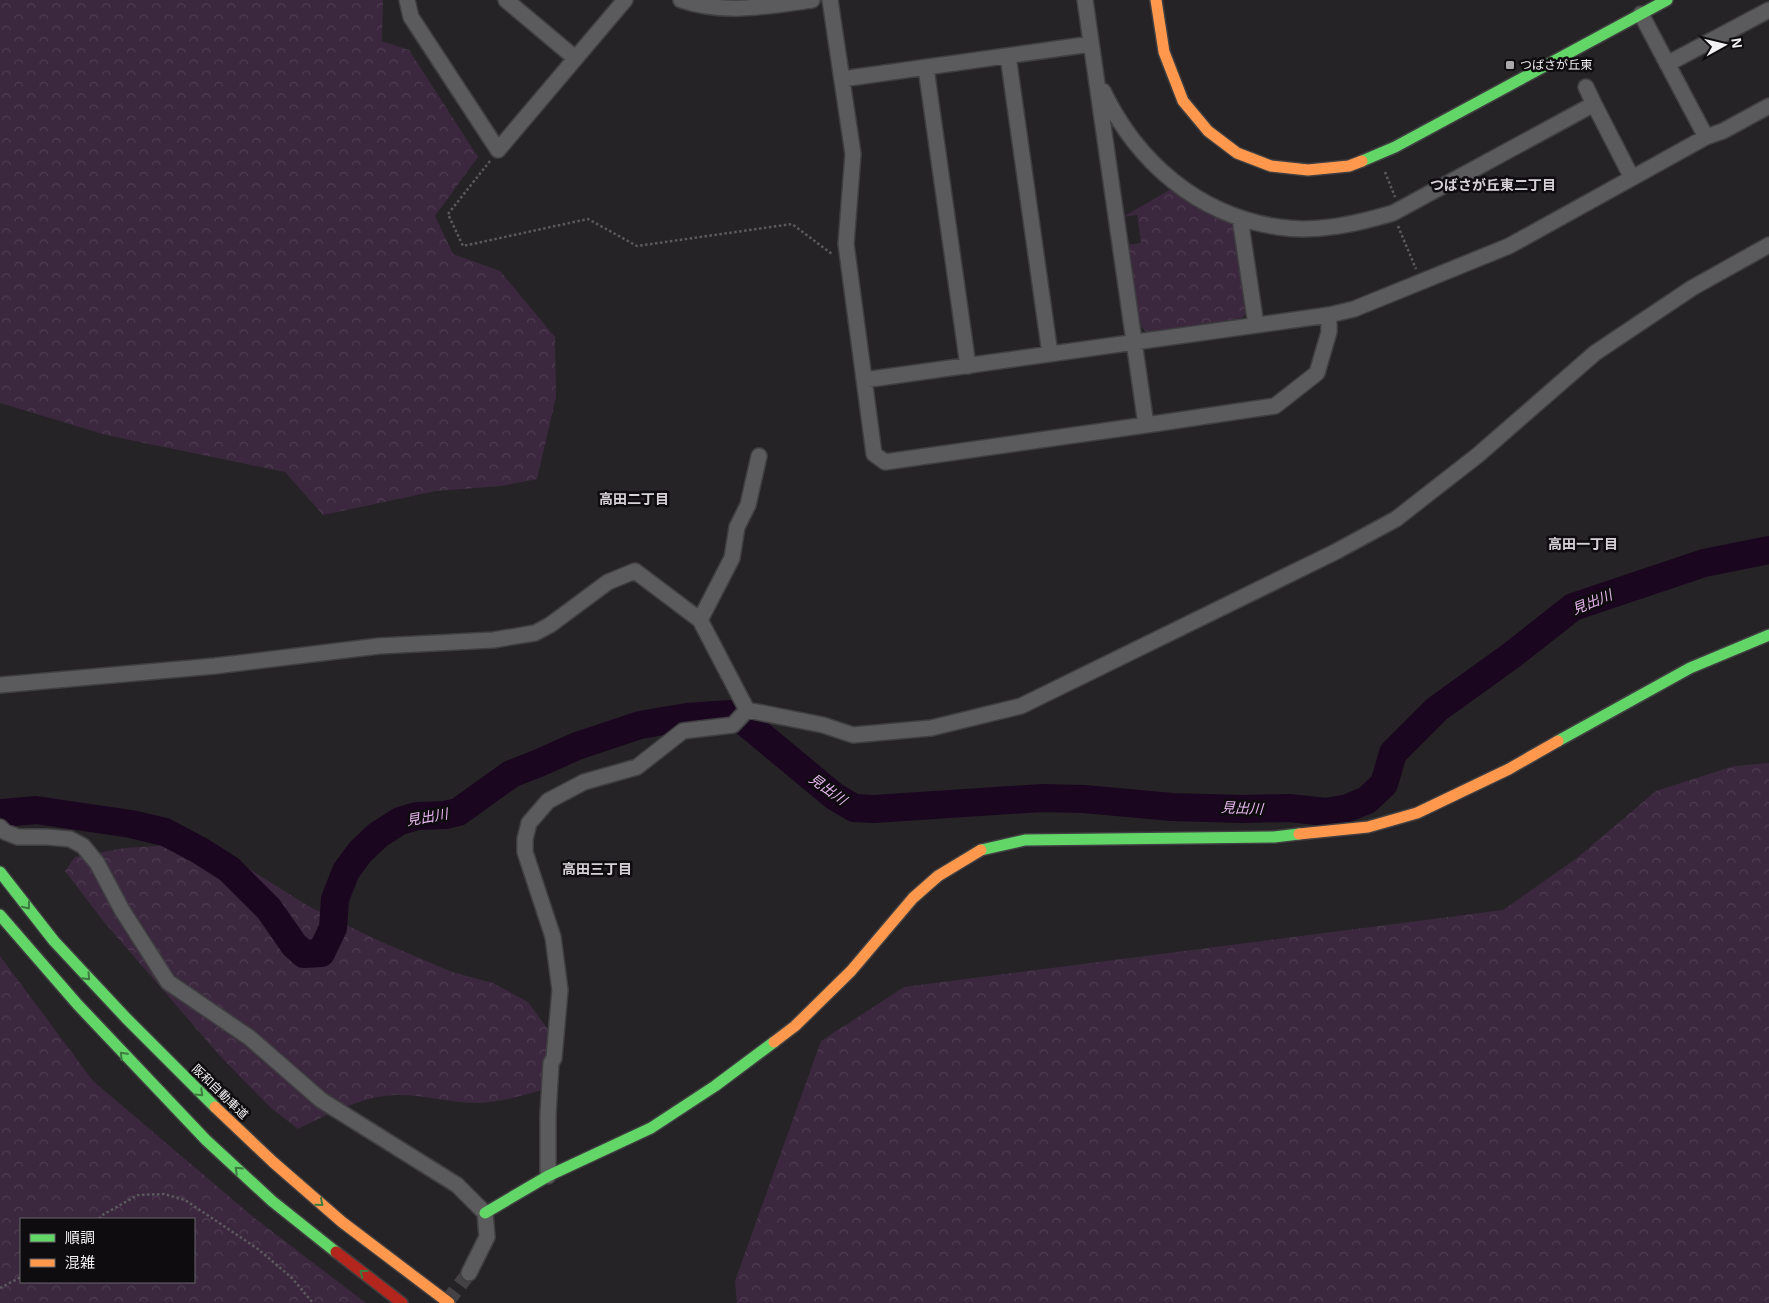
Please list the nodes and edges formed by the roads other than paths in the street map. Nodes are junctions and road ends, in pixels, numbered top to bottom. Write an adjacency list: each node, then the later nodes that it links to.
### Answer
1 (407, 0): 15 (street)
2 (506, 0): 15 (street)
3 (625, 0): 15 (street)
4 (681, 0): 10 (street)
5 (812, 0): 10 (street)
6 (830, 0): 19 (street)
7 (1085, 0): 13 (street)
8 (1156, 0): 11 (main road)
9 (1667, 0): 11 (main road)
10 (749, 4)
11 (1641, 14): 16 (street)
12 (1767, 16): 16 (street)
13 (1091, 44): 14 (street); 18 (street)
14 (1008, 56): 17 (street); 30 (street)
15 (575, 58)
16 (1667, 64): 23 (street)
17 (926, 68): 19 (street); 31 (street)
18 (1096, 76): 25 (street); 29 (street)
19 (842, 79): 32 (street)
20 (1586, 87): 21 (street)
21 (1594, 104): 24 (street); 25 (street)
22 (1769, 106): 23 (street)
23 (1706, 137): 24 (street)
24 (1632, 178): 27 (street)
25 (1240, 218): 28 (street)
26 (1769, 245): 38 (street)
27 (1329, 315): 28 (street); 33 (street)
28 (1256, 325): 29 (street)
29 (1134, 343): 30 (street); 33 (street)
30 (1050, 354): 31 (street)
31 (968, 366): 32 (street)
32 (864, 380): 33 (street)
33 (1146, 425)
34 (759, 456): 35 (street)
35 (700, 620): 37 (street); 38 (street)
36 (1769, 635): 42 (main road)
37 (0, 685)
38 (747, 710): 42 (street)
39 (0, 827): 43 (street)
40 (0, 872): 46 (main road, 阪和自動車道, one-way to 46)
41 (0, 915): 45 (main road, one-way to 41)
42 (548, 1176): 43 (main road)
43 (485, 1213): 44 (street)
44 (468, 1273)
45 (402, 1303)
46 (449, 1303)

